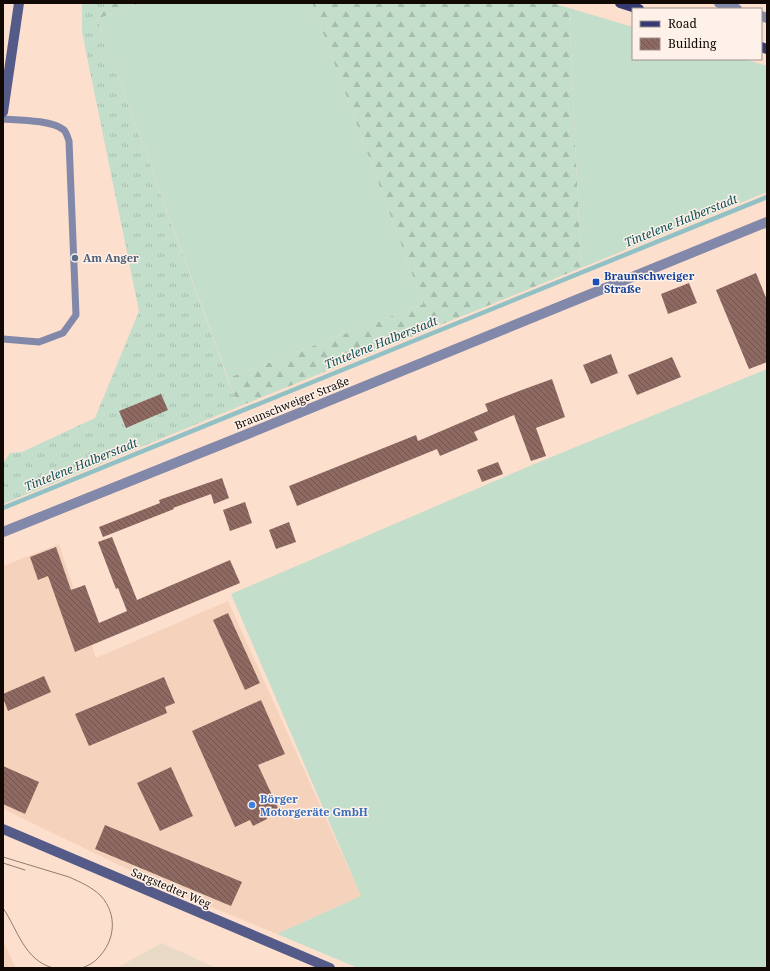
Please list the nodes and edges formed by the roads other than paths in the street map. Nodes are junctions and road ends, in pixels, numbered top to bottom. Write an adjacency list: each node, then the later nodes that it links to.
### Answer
1 (18, 3): 6 (street)
2 (620, 3): 4 (main road)
3 (719, 3): 5 (street)
4 (636, 8)
5 (734, 8)
6 (3, 112)
7 (3, 119): 9 (lane)
8 (767, 222): 10 (street, Braunschweiger Straße)
9 (3, 339)
10 (3, 532)
11 (3, 829): 12 (street, Sargstedter Weg)
12 (330, 968)

